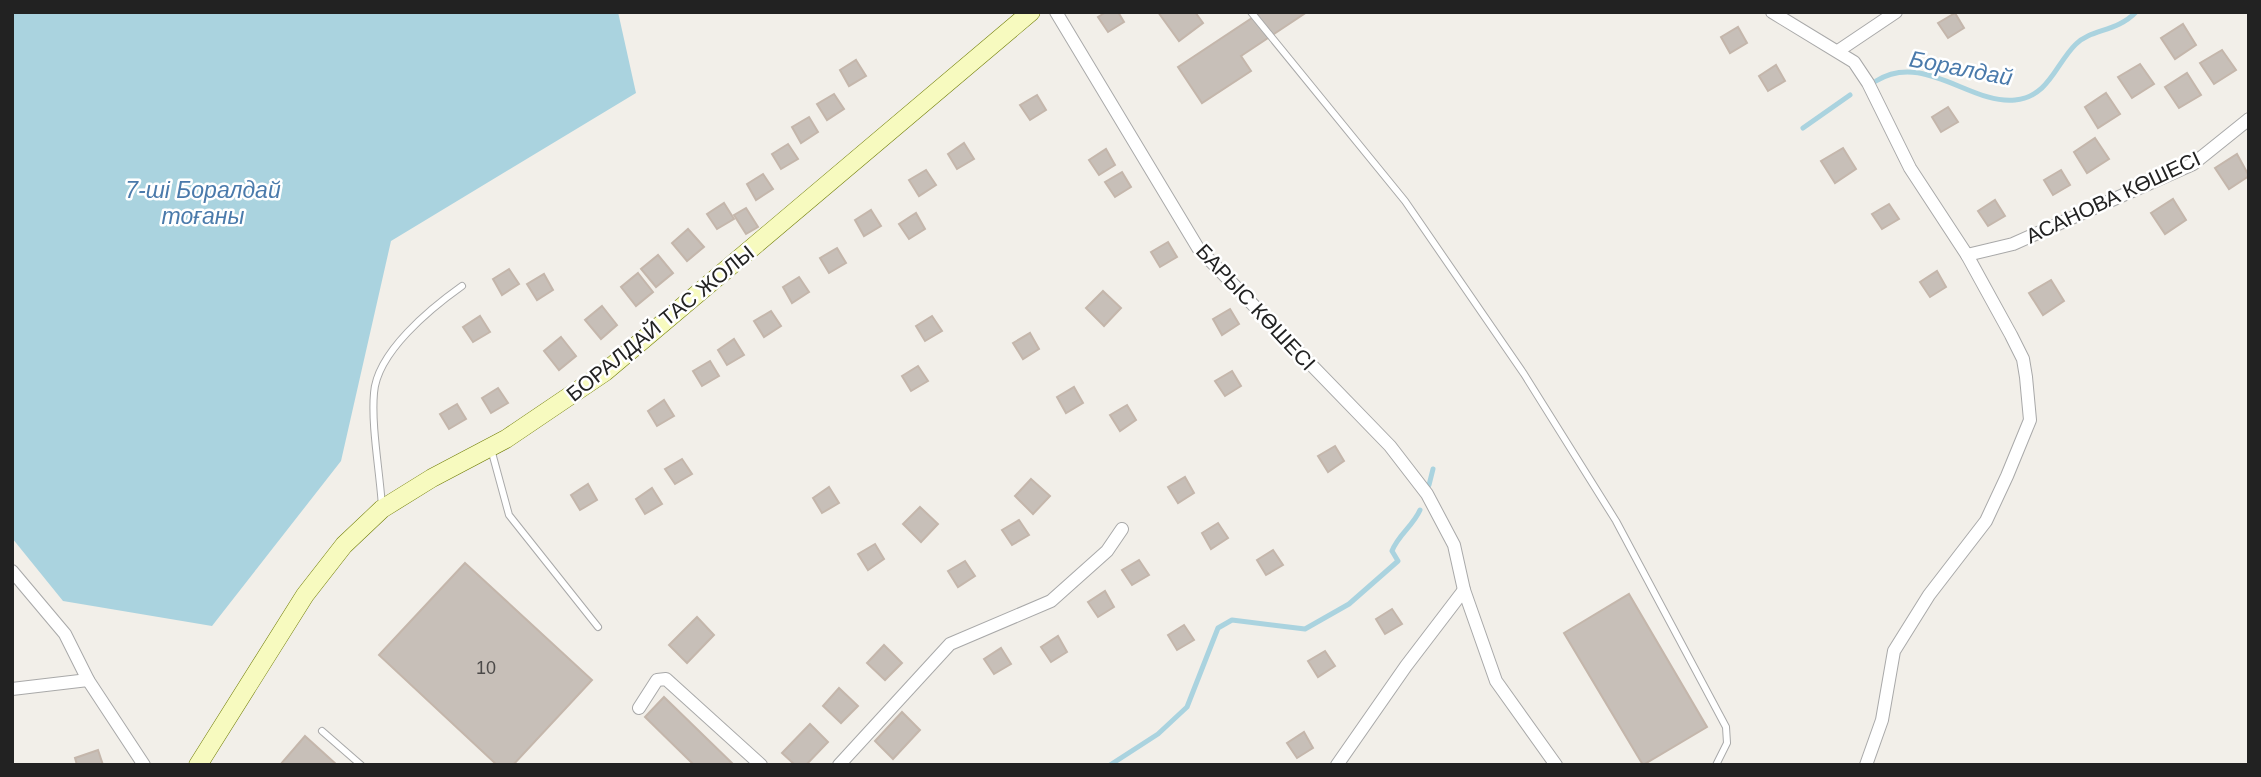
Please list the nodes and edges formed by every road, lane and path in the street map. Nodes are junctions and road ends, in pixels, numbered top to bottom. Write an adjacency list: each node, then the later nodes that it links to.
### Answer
1 (1031, 12): 10 (main road, БОРАЛДАЙ ТАС ЖОЛЫ)
2 (1056, 12): 14 (street, БАРЫС КӨШЕСІ)
3 (1251, 12): 27 (lane)
4 (1772, 12): 6 (street)
5 (1896, 12): 6 (street)
6 (1838, 51): 8 (street)
7 (2249, 119): 8 (street, АСАНОВА КӨШЕСІ)
8 (1967, 256): 28 (street)
9 (462, 286): 11 (lane)
10 (490, 448): 11 (main road, БОРАЛДАЙ ТАС ЖОЛЫ); 15 (lane)
11 (382, 509): 21 (main road, БОРАЛДАЙ ТАС ЖОЛЫ)
12 (1122, 529): 24 (street)
13 (12, 570): 16 (street)
14 (1464, 590): 25 (street); 26 (street, БАРЫС КӨШЕСІ)
15 (597, 627)
16 (88, 680): 17 (street); 20 (street)
17 (12, 689)
18 (639, 708): 23 (street)
19 (322, 732): 22 (lane)
20 (144, 765)
21 (198, 765)
22 (361, 765)
23 (761, 765)
24 (839, 765)
25 (1337, 765)
26 (1556, 765)
27 (1716, 765)
28 (1866, 765)

